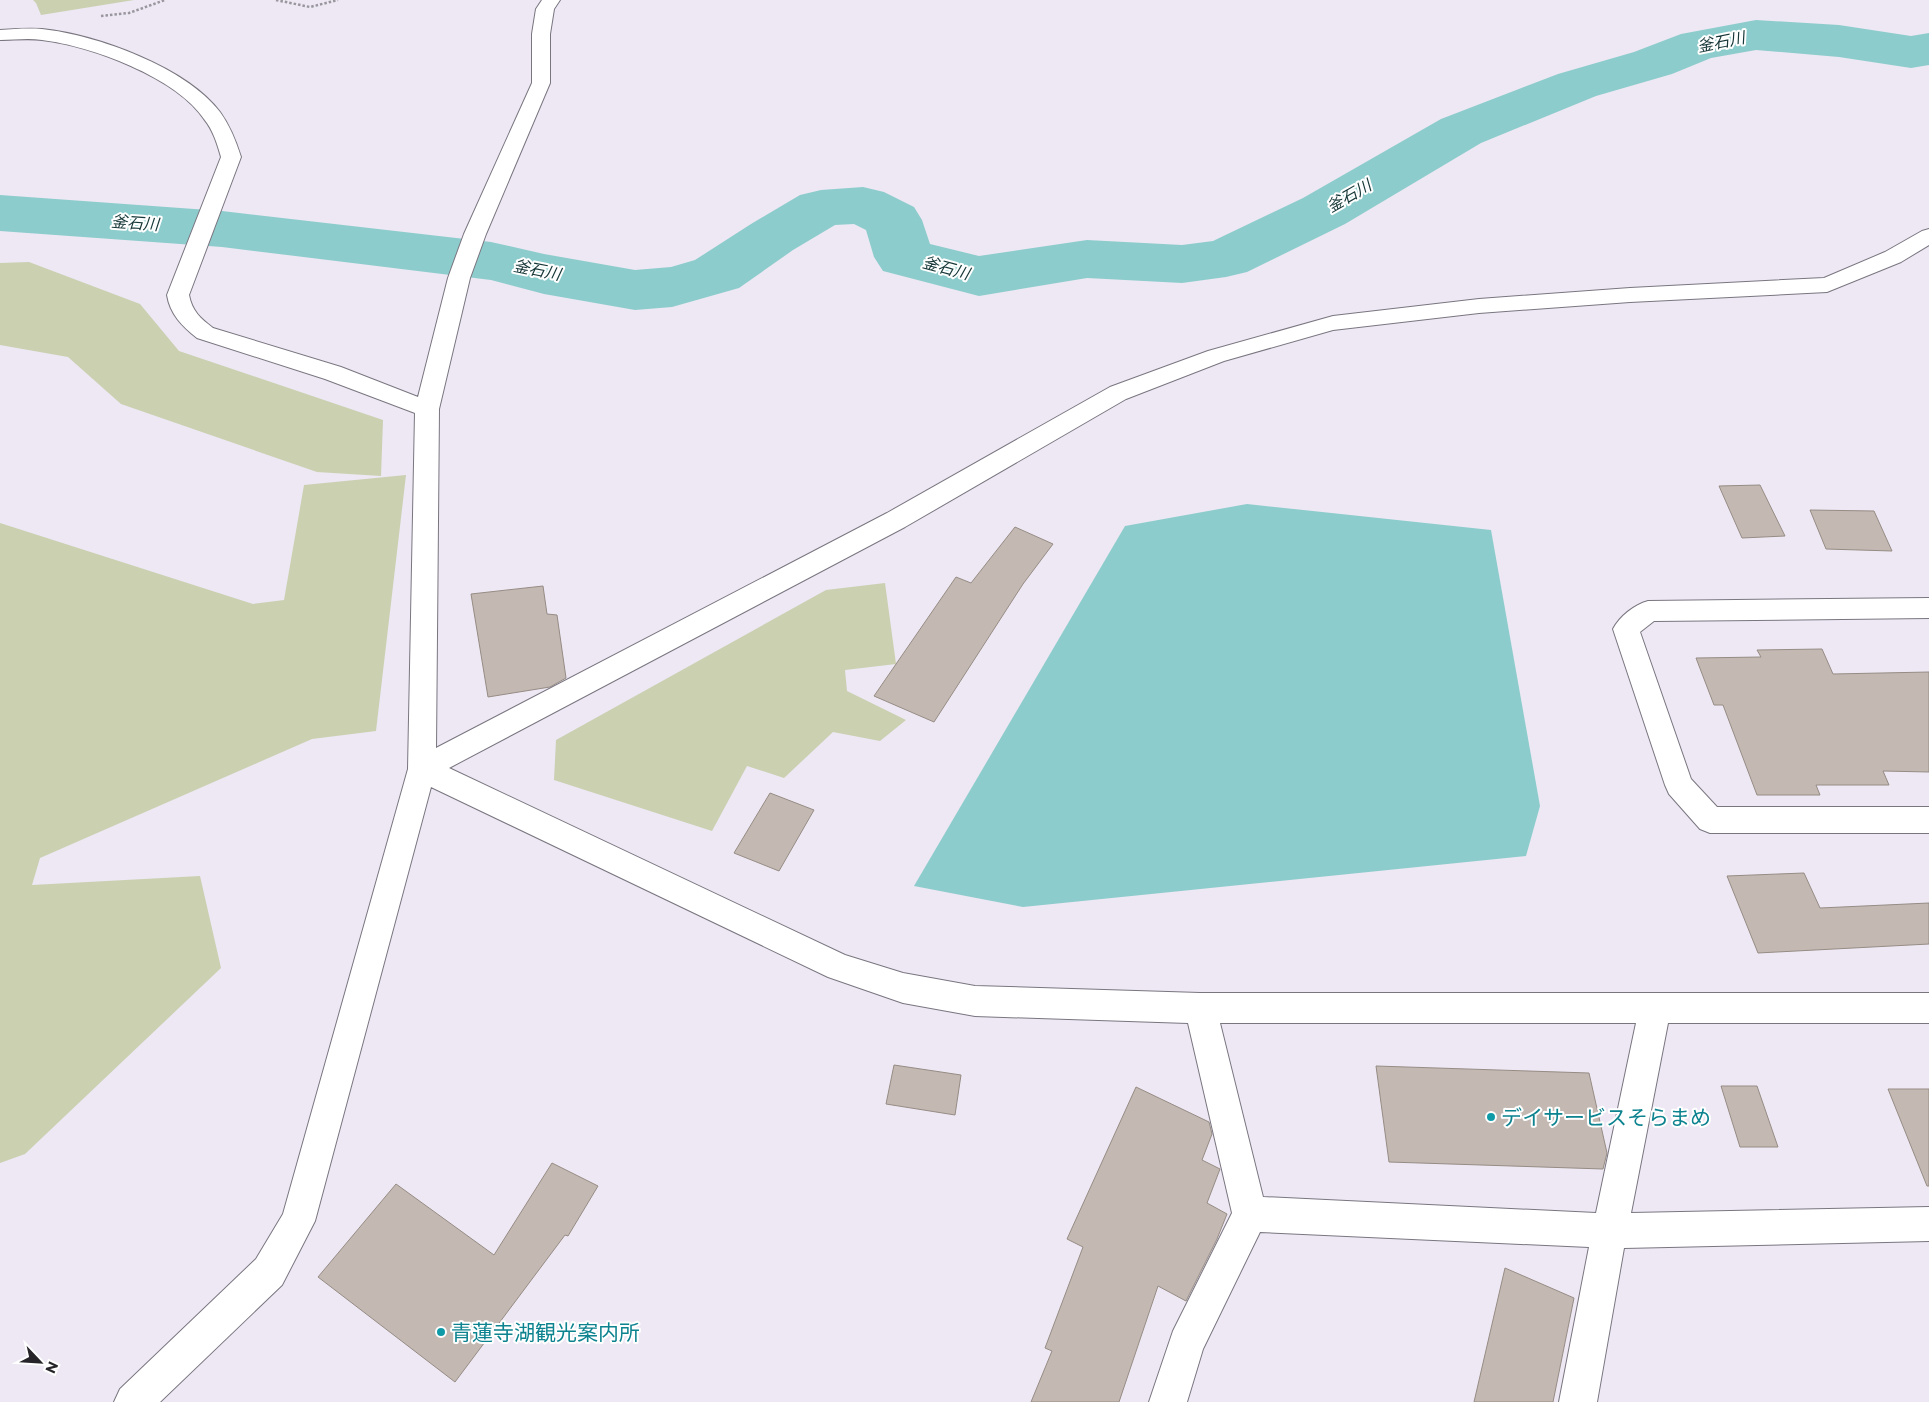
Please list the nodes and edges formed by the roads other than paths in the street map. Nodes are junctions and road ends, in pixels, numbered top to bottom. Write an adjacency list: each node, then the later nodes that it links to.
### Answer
1 (551, 0): 4 (street)
2 (0, 35): 4 (street)
3 (1929, 236): 6 (street)
4 (427, 409): 6 (street)
5 (1929, 608): 7 (street)
6 (422, 769): 8 (street); 14 (street)
7 (1929, 820)
8 (1200, 1008): 9 (street); 11 (street)
9 (1655, 1008): 10 (street); 13 (street)
10 (1929, 1008)
11 (1250, 1214): 13 (street); 15 (street)
12 (1929, 1224): 13 (street)
13 (1610, 1231): 16 (street)
14 (133, 1402)
15 (1168, 1402)
16 (1578, 1402)

